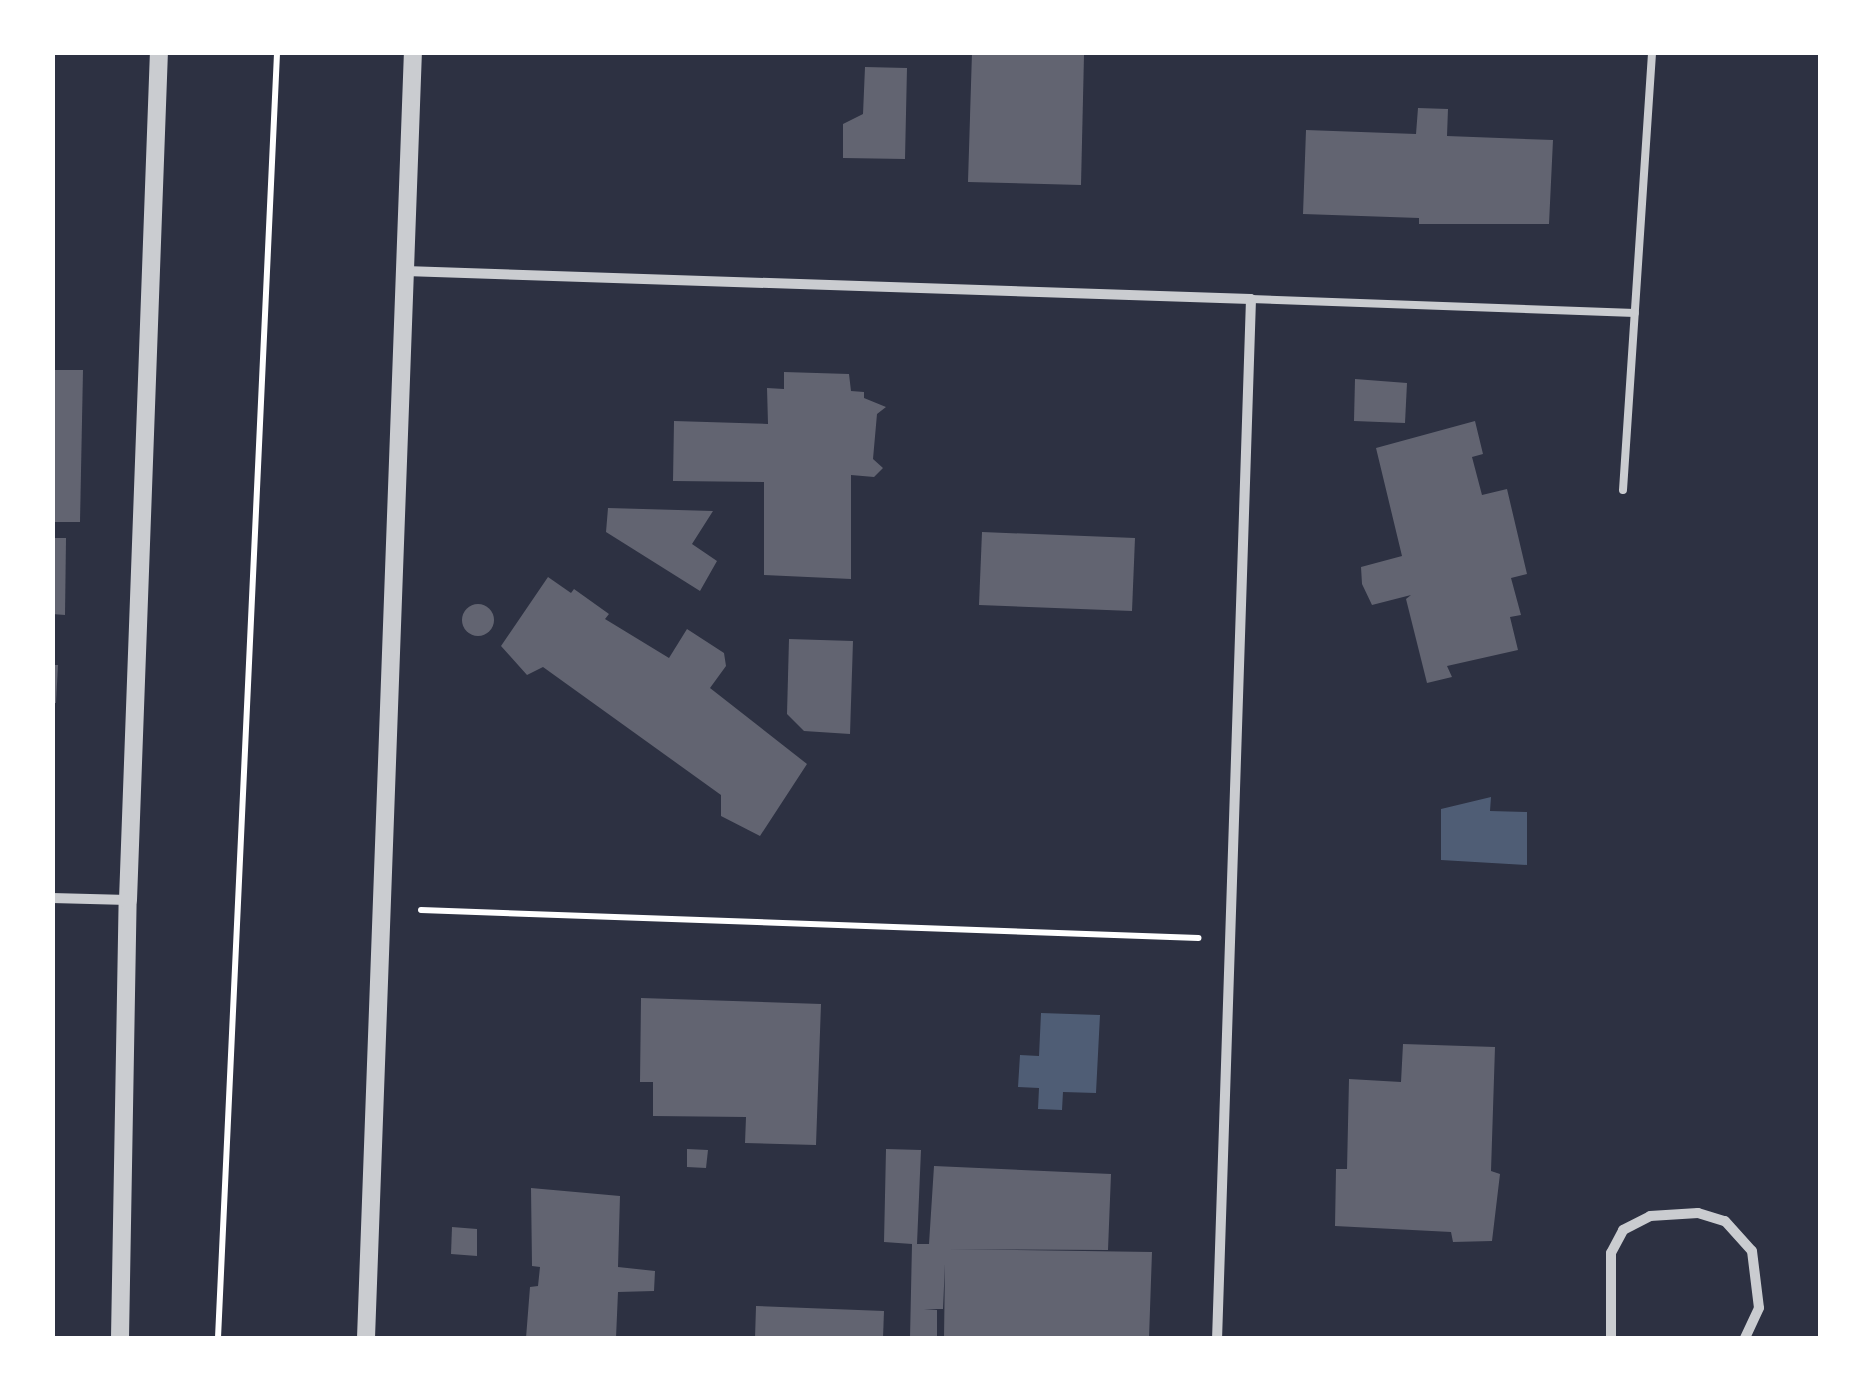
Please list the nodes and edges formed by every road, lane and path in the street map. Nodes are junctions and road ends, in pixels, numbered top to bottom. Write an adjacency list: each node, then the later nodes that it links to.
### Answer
1 (159, 52): 10 (street)
2 (277, 52): 14 (path)
3 (413, 52): 5 (street)
4 (1652, 52): 7 (lane)
5 (406, 271): 6 (street); 11 (street)
6 (1251, 299): 7 (lane); 12 (street)
7 (1635, 313): 8 (lane)
8 (1623, 490)
9 (52, 898): 10 (street)
10 (128, 900): 13 (street)
11 (380, 908): 12 (path); 15 (street)
12 (1230, 939): 16 (street)
13 (120, 1338)
14 (218, 1338)
15 (366, 1338)
16 (1217, 1338)
17 (1611, 1338): 18 (street)
18 (1745, 1338)

